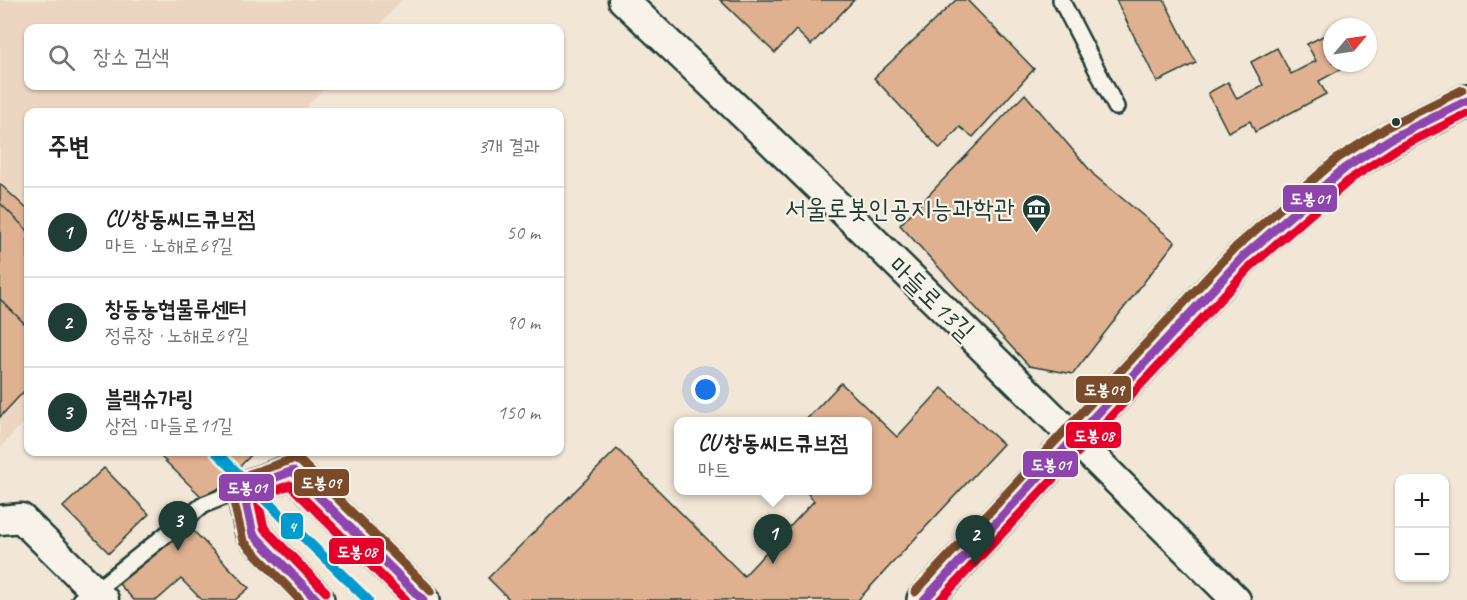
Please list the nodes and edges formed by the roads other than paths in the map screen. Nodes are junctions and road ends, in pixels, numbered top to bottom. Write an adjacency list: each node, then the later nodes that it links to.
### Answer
1 (623, 0): 5 (street, 마들로13길)
2 (1061, 0): 4 (lane)
3 (1467, 101): 5 (main road)
4 (1116, 107)
5 (1075, 438): 11 (main road); 12 (street, 마들로13길)
6 (243, 489): 8 (lane); 9 (main road); 10 (main road)
7 (0, 520): 8 (street)
8 (93, 597)
9 (317, 600)
10 (423, 600)
11 (924, 600)
12 (1236, 600)

